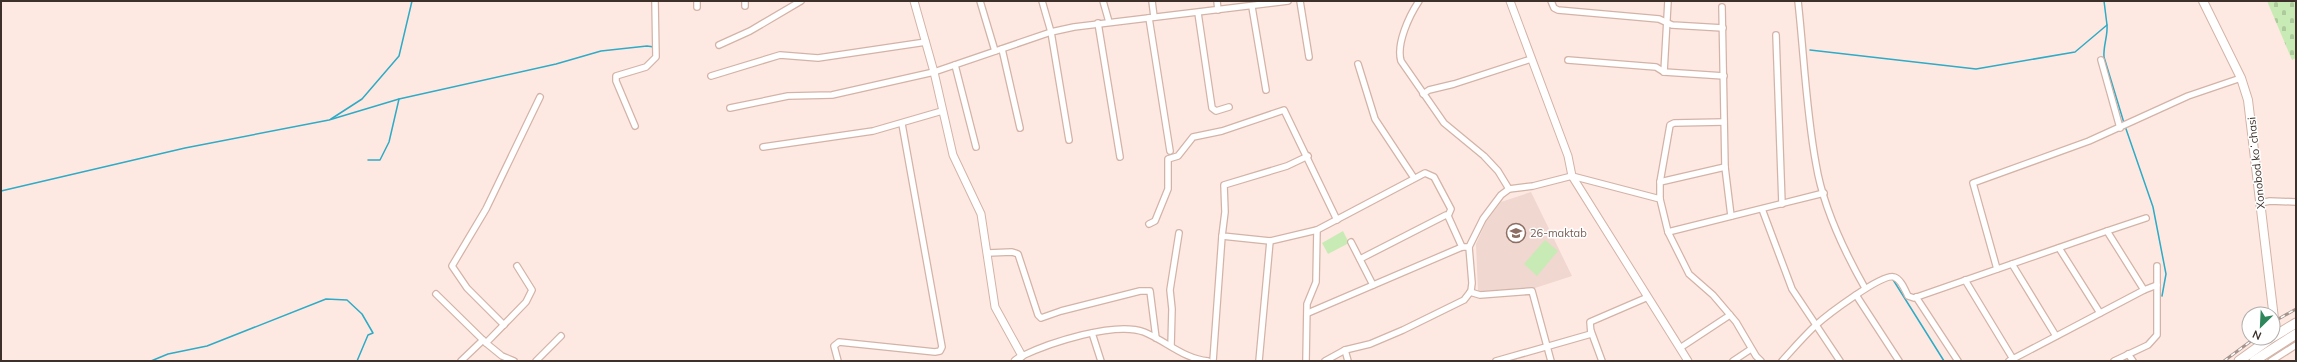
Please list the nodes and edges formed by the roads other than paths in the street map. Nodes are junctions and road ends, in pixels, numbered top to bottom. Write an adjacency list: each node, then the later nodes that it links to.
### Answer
1 (656, 1): 51 (street)
2 (801, 1): 29 (street)
3 (914, 1): 28 (street)
4 (980, 1): 31 (street)
5 (1042, 1): 26 (street)
6 (1103, 1): 22 (street)
7 (1152, 1): 21 (street)
8 (1217, 1): 19 (street)
9 (1288, 1): 17 (street)
10 (1300, 1): 32 (street)
11 (1419, 1): 44 (street)
12 (1510, 1): 33 (street)
13 (1551, 1): 24 (street)
14 (1668, 1): 24 (street)
15 (1798, 1): 65 (street)
16 (2203, 1): 42 (main road, Xonobod koʻchasi)
17 (1252, 7): 19 (street); 43 (street)
18 (1722, 8): 25 (street)
19 (1218, 10): 20 (street)
20 (1198, 13): 21 (street); 46 (street)
21 (1151, 18): 22 (street); 57 (street)
22 (1110, 22): 23 (street)
23 (1098, 23): 26 (street); 59 (street)
24 (1666, 24): 25 (street); 39 (street)
25 (1723, 28): 41 (street)
26 (1051, 32): 30 (street); 54 (street)
27 (1776, 35): 69 (street)
28 (926, 42): 38 (street); 40 (street)
29 (719, 45)
30 (1002, 49): 31 (street); 52 (street)
31 (995, 51): 37 (street)
32 (1309, 57)
33 (1531, 59): 44 (street); 61 (street)
34 (1568, 60): 39 (street)
35 (2101, 60): 53 (street)
36 (1358, 64): 62 (street)
37 (955, 65): 38 (street); 56 (street)
38 (934, 72): 47 (street); 48 (street)
39 (1664, 72): 41 (street)
40 (711, 76)
41 (1724, 76): 49 (street)
42 (2240, 78): 53 (street); 68 (main road, Xonobod koʻchasi)
43 (1266, 90)
44 (1423, 94): 64 (street)
45 (540, 97): 108 (street)
46 (1229, 107)
47 (730, 108)
48 (942, 111): 50 (street); 86 (street)
49 (1724, 122): 60 (street); 63 (street)
50 (902, 124): 55 (street); 133 (street)
51 (635, 126)
52 (1020, 128)
53 (2120, 128): 91 (street)
54 (1069, 140)
55 (763, 147)
56 (976, 147)
57 (1170, 151)
58 (1307, 156): 74 (street); 75 (street); 80 (street)
59 (1120, 157)
60 (1725, 167): 63 (street); 72 (street)
61 (1572, 176): 64 (street); 66 (street); 100 (street)
62 (1414, 178): 71 (street); 74 (street)
63 (1660, 182): 66 (street)
64 (1509, 189): 84 (street)
65 (1824, 193): 69 (street); 95 (street)
66 (1660, 199): 78 (street)
67 (2296, 202): 68 (street)
68 (2260, 203): 102 (main road, Xonobod koʻchasi)
69 (1782, 204): 70 (street)
70 (1762, 208): 72 (street); 107 (street)
71 (1448, 216): 83 (street); 87 (street)
72 (1731, 216): 78 (street)
73 (2146, 218): 77 (street)
74 (1337, 220): 76 (street)
75 (1148, 224)
76 (1317, 230): 81 (street); 103 (street)
77 (2107, 231): 85 (street); 96 (street)
78 (1668, 232): 105 (street)
79 (1179, 233): 119 (street)
80 (1222, 236): 81 (street); 137 (street)
81 (1270, 241): 138 (street)
82 (1351, 242): 87 (street)
83 (1462, 247): 84 (street); 93 (street)
84 (1469, 247): 97 (street)
85 (2059, 248): 88 (street); 104 (street)
86 (988, 253): 116 (street); 128 (street)
87 (1360, 259): 93 (street)
88 (2012, 264): 91 (street); 114 (street)
89 (517, 266): 108 (street)
90 (2157, 266): 94 (street)
91 (1997, 269): 92 (street)
92 (1965, 280): 101 (street); 129 (street)
93 (1373, 285): 103 (street)
94 (2157, 285): 96 (street); 126 (street)
95 (1865, 288): 99 (street); 101 (street)
96 (2144, 290): 104 (street)
97 (1470, 292): 122 (street); 125 (street)
98 (436, 294): 117 (street)
99 (1856, 295): 107 (street); 150 (street)
100 (1648, 297): 109 (street); 123 (street)
101 (1916, 297): 151 (street)
102 (2272, 306)
103 (1308, 313): 139 (street)
104 (2100, 313): 114 (street)
105 (1730, 315): 123 (street); 124 (street)
106 (2296, 323): 111 (main road)
107 (1817, 324): 148 (street); 149 (street)
108 (504, 325): 117 (street)
109 (1590, 329): 122 (street); 144 (street)
110 (1092, 333): 116 (street); 128 (street); 135 (street)
111 (2281, 334)
112 (2296, 334): 115 (main road)
113 (561, 336): 132 (street)
114 (2056, 336): 129 (street)
115 (2281, 336)
116 (1156, 338): 119 (street)
117 (485, 342): 130 (street); 131 (street)
118 (2296, 345): 156 (street)
119 (1171, 346): 136 (street)
120 (2269, 346): 127 (main road)
121 (2269, 346): 127 (main road)
122 (1547, 347): 142 (street); 143 (street)
123 (1680, 348): 145 (street)
124 (1751, 349): 146 (street); 147 (street)
125 (1345, 350): 140 (street); 141 (street)
126 (2128, 354): 152 (street); 153 (street)
127 (2262, 354): 154 (main road); 155 (main road)
128 (1022, 356): 134 (street)
129 (2011, 360)
130 (461, 361)
131 (514, 361)
132 (536, 361)
133 (838, 361)
134 (1015, 361)
135 (1101, 361)
136 (1208, 361)
137 (1212, 361)
138 (1259, 361)
139 (1306, 361)
140 (1325, 361)
141 (1348, 361)
142 (1498, 361)
143 (1551, 361)
144 (1602, 361)
145 (1688, 361)
146 (1733, 361)
147 (1760, 361)
148 (1782, 361)
149 (1840, 361)
150 (1899, 361)
151 (1958, 361)
152 (2114, 361)
153 (2133, 361)
154 (2239, 361)
155 (2254, 361)
156 (2271, 361)

